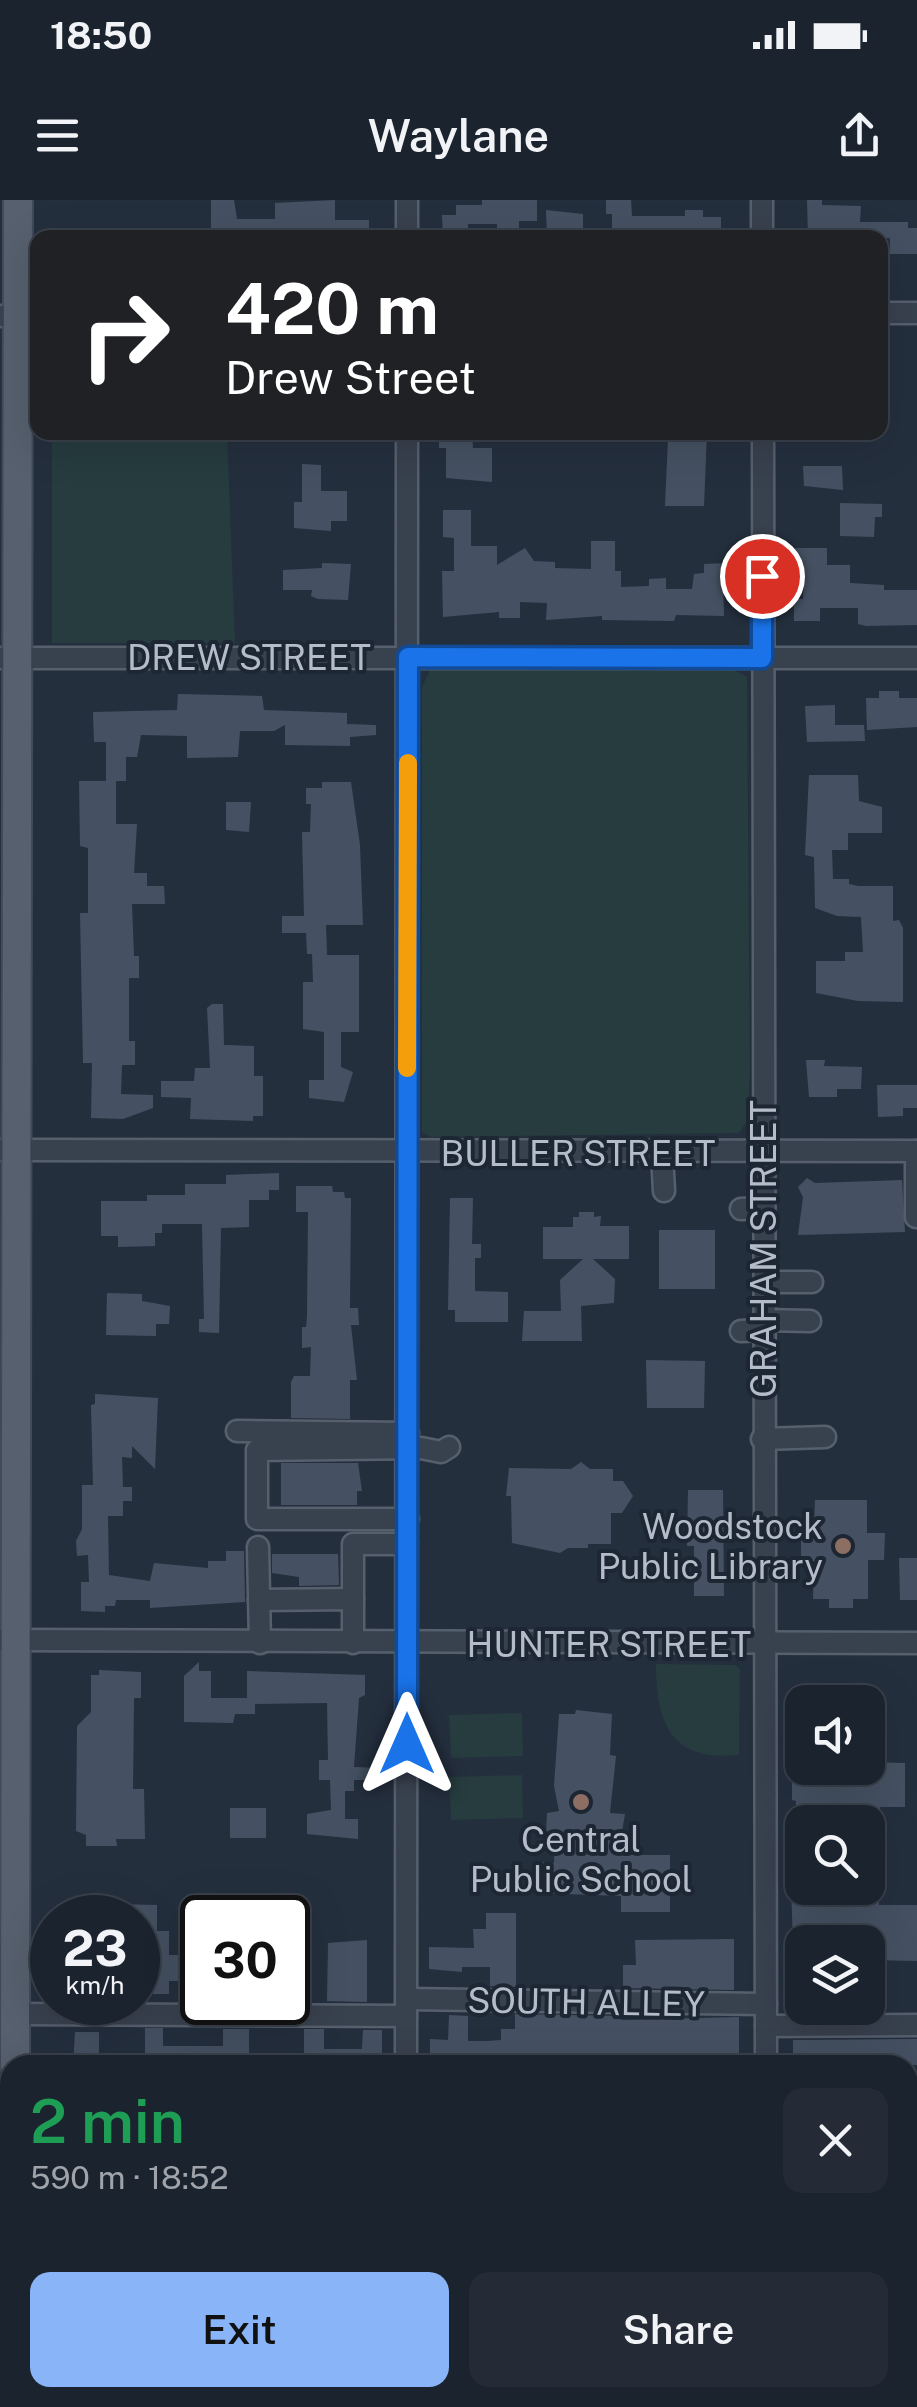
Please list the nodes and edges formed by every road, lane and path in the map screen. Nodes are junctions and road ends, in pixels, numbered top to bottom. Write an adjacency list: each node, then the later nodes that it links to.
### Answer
1 (18, 200): 8 (main road)
2 (406, 200): 4 (street)
3 (762, 200): 5 (street)
4 (406, 230)
5 (762, 230)
6 (888, 313): 7 (street)
7 (917, 313)
8 (18, 316): 12 (main road)
9 (407, 440): 11 (street)
10 (762, 440): 13 (street, GRAHAM STREET)
11 (408, 657): 12 (street, DREW STREET); 13 (street, DREW STREET); 18 (street)
12 (9, 658): 15 (main road)
13 (762, 658): 14 (street, DREW STREET); 17 (street, GRAHAM STREET)
14 (917, 658)
15 (9, 1150): 18 (street, BULLER STREET); 38 (main road)
16 (917, 1151): 17 (street, BULLER STREET); 23 (street)
17 (763, 1153): 19 (street, BULLER STREET); 21 (street, GRAHAM STREET)
18 (406, 1154): 19 (street, BULLER STREET); 31 (street)
19 (662, 1154): 20 (street)
20 (664, 1191)
21 (762, 1208): 22 (street); 24 (street, GRAHAM STREET)
22 (740, 1209)
23 (916, 1217)
24 (764, 1282): 25 (street); 27 (street, GRAHAM STREET)
25 (812, 1282)
26 (810, 1321): 27 (street)
27 (764, 1325): 28 (street); 32 (street, GRAHAM STREET)
28 (742, 1330)
29 (238, 1431): 31 (street)
30 (825, 1437): 32 (street)
31 (412, 1444): 33 (street); 33 (street)
32 (756, 1446): 43 (street, GRAHAM STREET)
33 (408, 1519): 34 (street)
34 (408, 1544): 36 (street); 42 (street)
35 (258, 1547): 37 (street)
36 (353, 1599): 37 (street); 40 (street)
37 (259, 1600): 39 (street)
38 (9, 1640): 39 (street, HUNTER STREET); 44 (main road)
39 (260, 1642): 40 (street, HUNTER STREET)
40 (354, 1643): 42 (street, HUNTER STREET)
41 (917, 1643): 43 (street, HUNTER STREET)
42 (407, 1644): 43 (street, HUNTER STREET); 46 (street)
43 (764, 1645): 45 (street, GRAHAM STREET)
44 (8, 1945): 47 (main road)
45 (766, 2004): 46 (street, SOUTH ALLEY); 49 (street, GRAHAM STREET)
46 (406, 2008): 47 (street, SOUTH ALLEY); 51 (street)
47 (15, 2014): 50 (main road)
48 (917, 2025): 49 (street)
49 (766, 2026): 52 (street, GRAHAM STREET)
50 (14, 2055)
51 (406, 2055)
52 (766, 2055)

